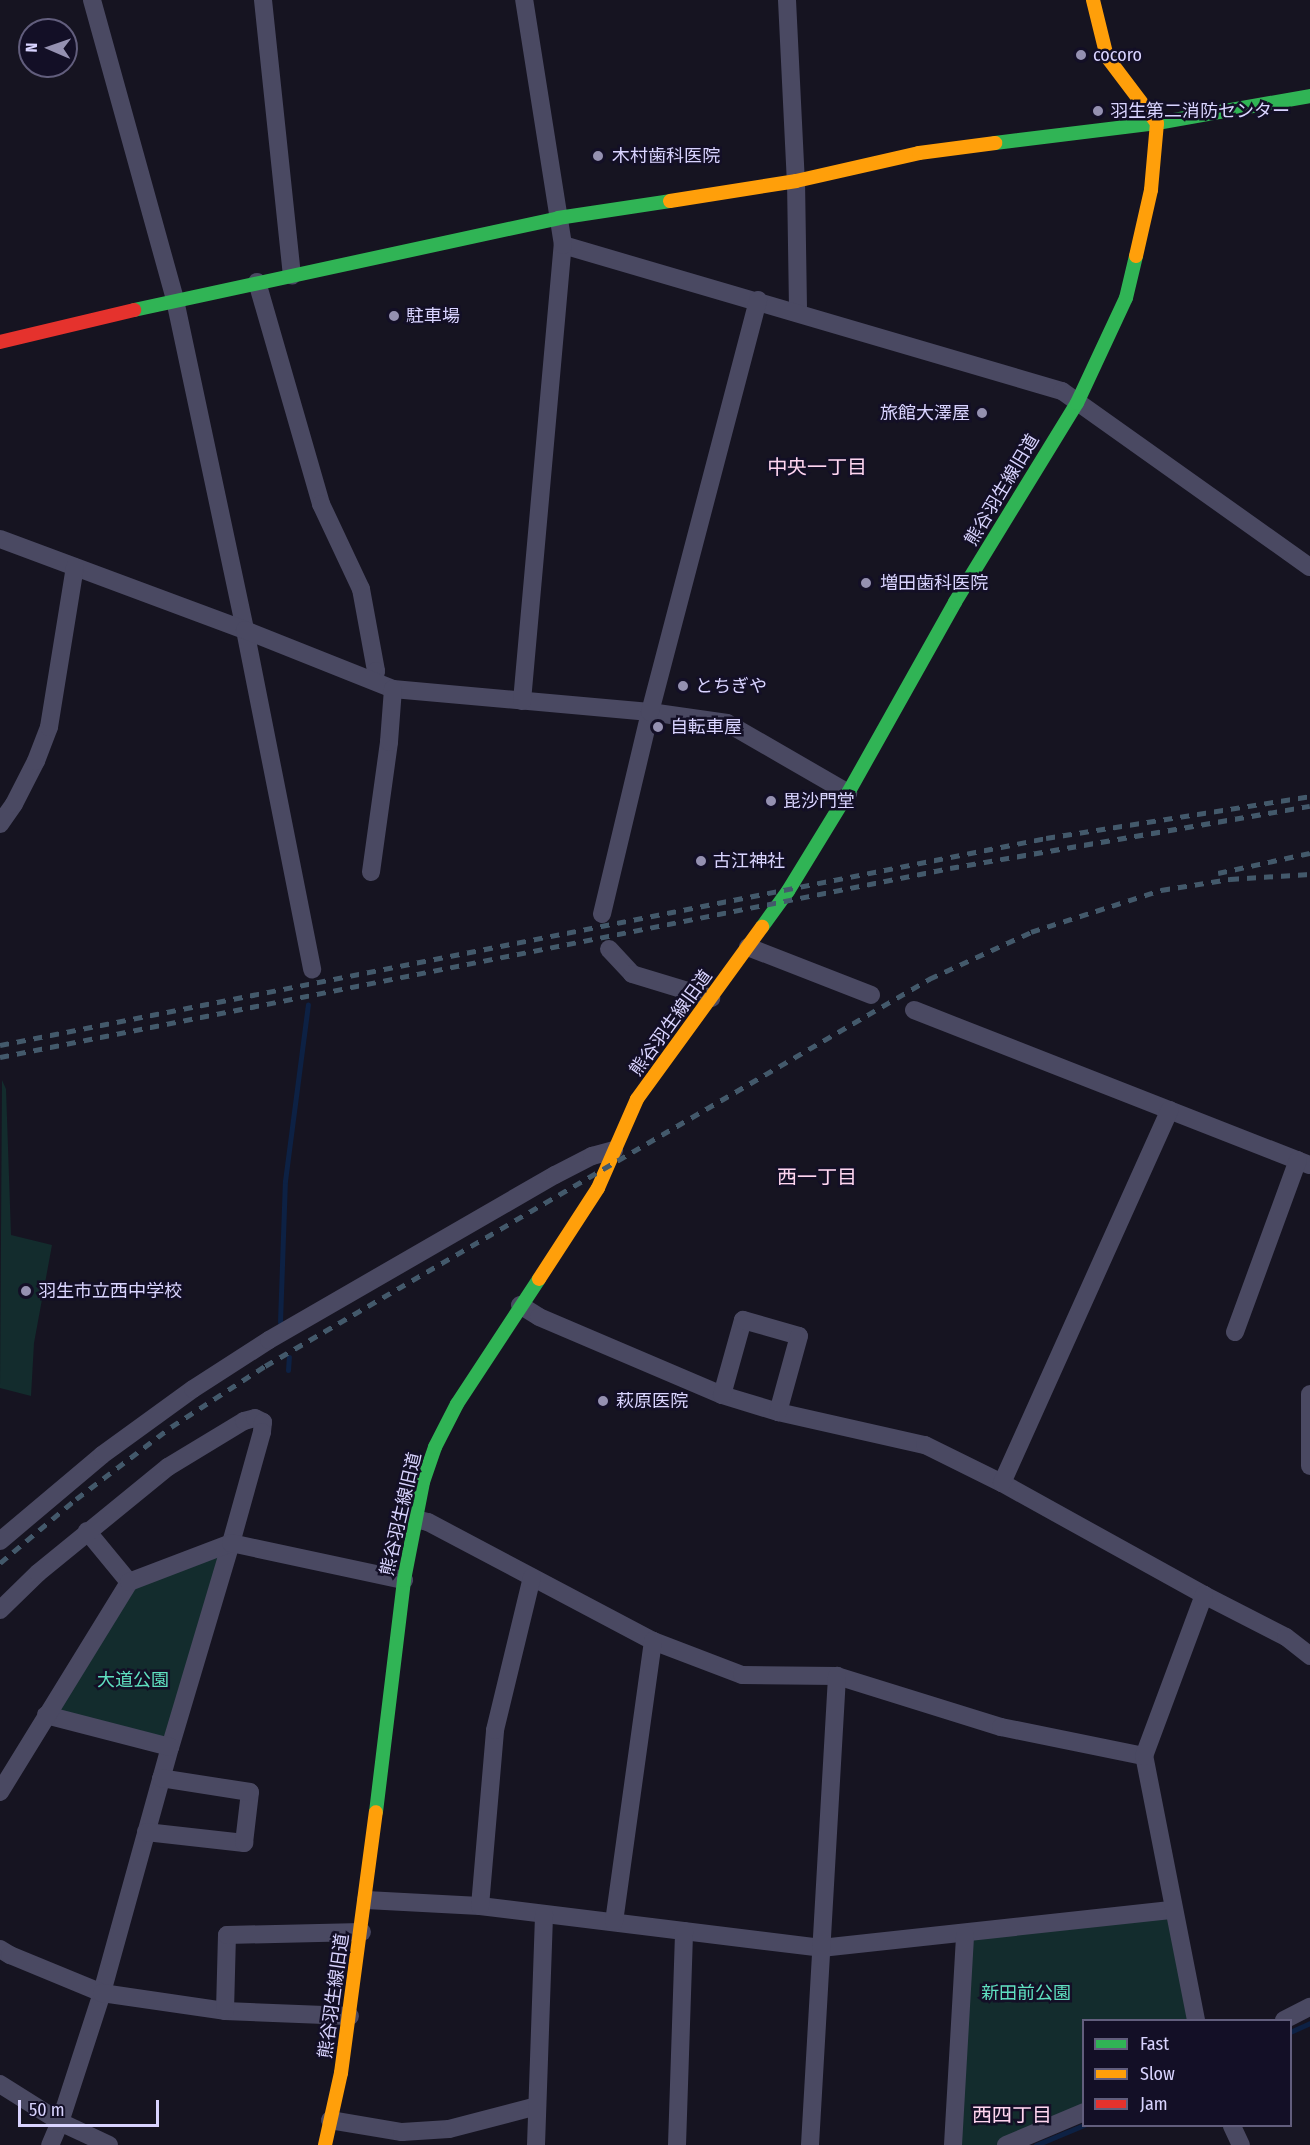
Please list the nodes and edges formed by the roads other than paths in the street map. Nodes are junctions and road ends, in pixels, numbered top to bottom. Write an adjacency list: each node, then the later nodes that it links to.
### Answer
1 (92, 0): 13 (street)
2 (263, 0): 11 (street)
3 (524, 0): 9 (street)
4 (787, 0): 8 (street)
5 (1093, 0): 7 (street)
6 (1310, 96): 7 (street)
7 (1157, 123): 8 (street); 17 (street, 熊谷羽生線旧道)
8 (796, 181): 9 (street); 15 (street)
9 (558, 218): 10 (street); 11 (street)
10 (563, 245): 14 (street); 24 (street)
11 (292, 275): 12 (street)
12 (257, 282): 13 (street); 22 (street)
13 (175, 300): 16 (street); 21 (street)
14 (758, 300): 15 (street); 25 (street)
15 (798, 312): 17 (street)
16 (0, 342)
17 (1077, 403): 20 (street); 26 (street, 熊谷羽生線旧道)
18 (0, 539): 19 (street)
19 (75, 567): 21 (street); 27 (street)
20 (1310, 567)
21 (245, 630): 22 (street); 32 (street)
22 (374, 681): 23 (street)
23 (393, 688): 24 (street); 28 (street)
24 (522, 701): 25 (street)
25 (650, 712): 26 (street); 29 (street)
26 (848, 793): 30 (street, 熊谷羽生線旧道)
27 (0, 824)
28 (371, 872)
29 (602, 914)
30 (748, 947): 33 (street); 34 (street, 熊谷羽生線旧道)
31 (609, 950): 34 (street)
32 (312, 969)
33 (871, 995)
34 (711, 998): 37 (street, 熊谷羽生線旧道)
35 (914, 1010): 36 (street)
36 (1170, 1110): 38 (street); 45 (street)
37 (614, 1150): 39 (street, 熊谷羽生線旧道); 48 (street)
38 (1304, 1163): 40 (street)
39 (520, 1305): 42 (street); 46 (street, 熊谷羽生線旧道)
40 (1235, 1332)
41 (1310, 1394): 44 (street)
42 (722, 1395): 43 (street); 43 (street)
43 (778, 1412): 45 (street)
44 (1310, 1466)
45 (1002, 1483): 53 (street)
46 (415, 1519): 50 (street); 51 (street, 熊谷羽生線旧道)
47 (87, 1531): 49 (street); 52 (street); 54 (street)
48 (0, 1541)
49 (231, 1543): 51 (street); 52 (street); 59 (street)
50 (532, 1577): 55 (street); 65 (street)
51 (404, 1580): 64 (street, 熊谷羽生線旧道)
52 (129, 1582): 58 (street)
53 (1204, 1595): 56 (street); 60 (street)
54 (0, 1610)
55 (653, 1641): 57 (street); 68 (street)
56 (1310, 1656)
57 (837, 1676): 60 (street); 73 (street)
58 (46, 1715): 59 (street); 62 (street)
59 (170, 1747): 61 (street)
60 (1144, 1756): 66 (street)
61 (161, 1778): 63 (street); 63 (street)
62 (0, 1792)
63 (146, 1832): 74 (street)
64 (366, 1900): 65 (street); 70 (street, 熊谷羽生線旧道)
65 (480, 1906): 67 (street)
66 (1173, 1910): 71 (street); 78 (street)
67 (544, 1914): 68 (street); 81 (street)
68 (614, 1922): 69 (street)
69 (684, 1931): 73 (street); 91 (street)
70 (362, 1932): 76 (street); 77 (street, 熊谷羽生線旧道)
71 (965, 1935): 73 (street); 93 (street)
72 (0, 1948): 74 (street)
73 (820, 1948): 92 (street)
74 (102, 1993): 76 (street); 84 (street)
75 (1310, 2007): 79 (street)
76 (225, 2011): 77 (street)
77 (350, 2016): 83 (street, 熊谷羽生線旧道)
78 (1196, 2019)
79 (1286, 2019)
80 (0, 2084): 84 (street)
81 (537, 2106): 86 (street); 90 (street)
82 (1082, 2112): 94 (street)
83 (330, 2120): 86 (street); 89 (street, 熊谷羽生線旧道)
84 (60, 2122): 87 (street); 88 (street)
85 (1233, 2127): 95 (street)
86 (449, 2137)
87 (50, 2145)
88 (109, 2145)
89 (325, 2145)
90 (536, 2145)
91 (677, 2145)
92 (810, 2145)
93 (952, 2145)
94 (1006, 2145)
95 (1241, 2145)

